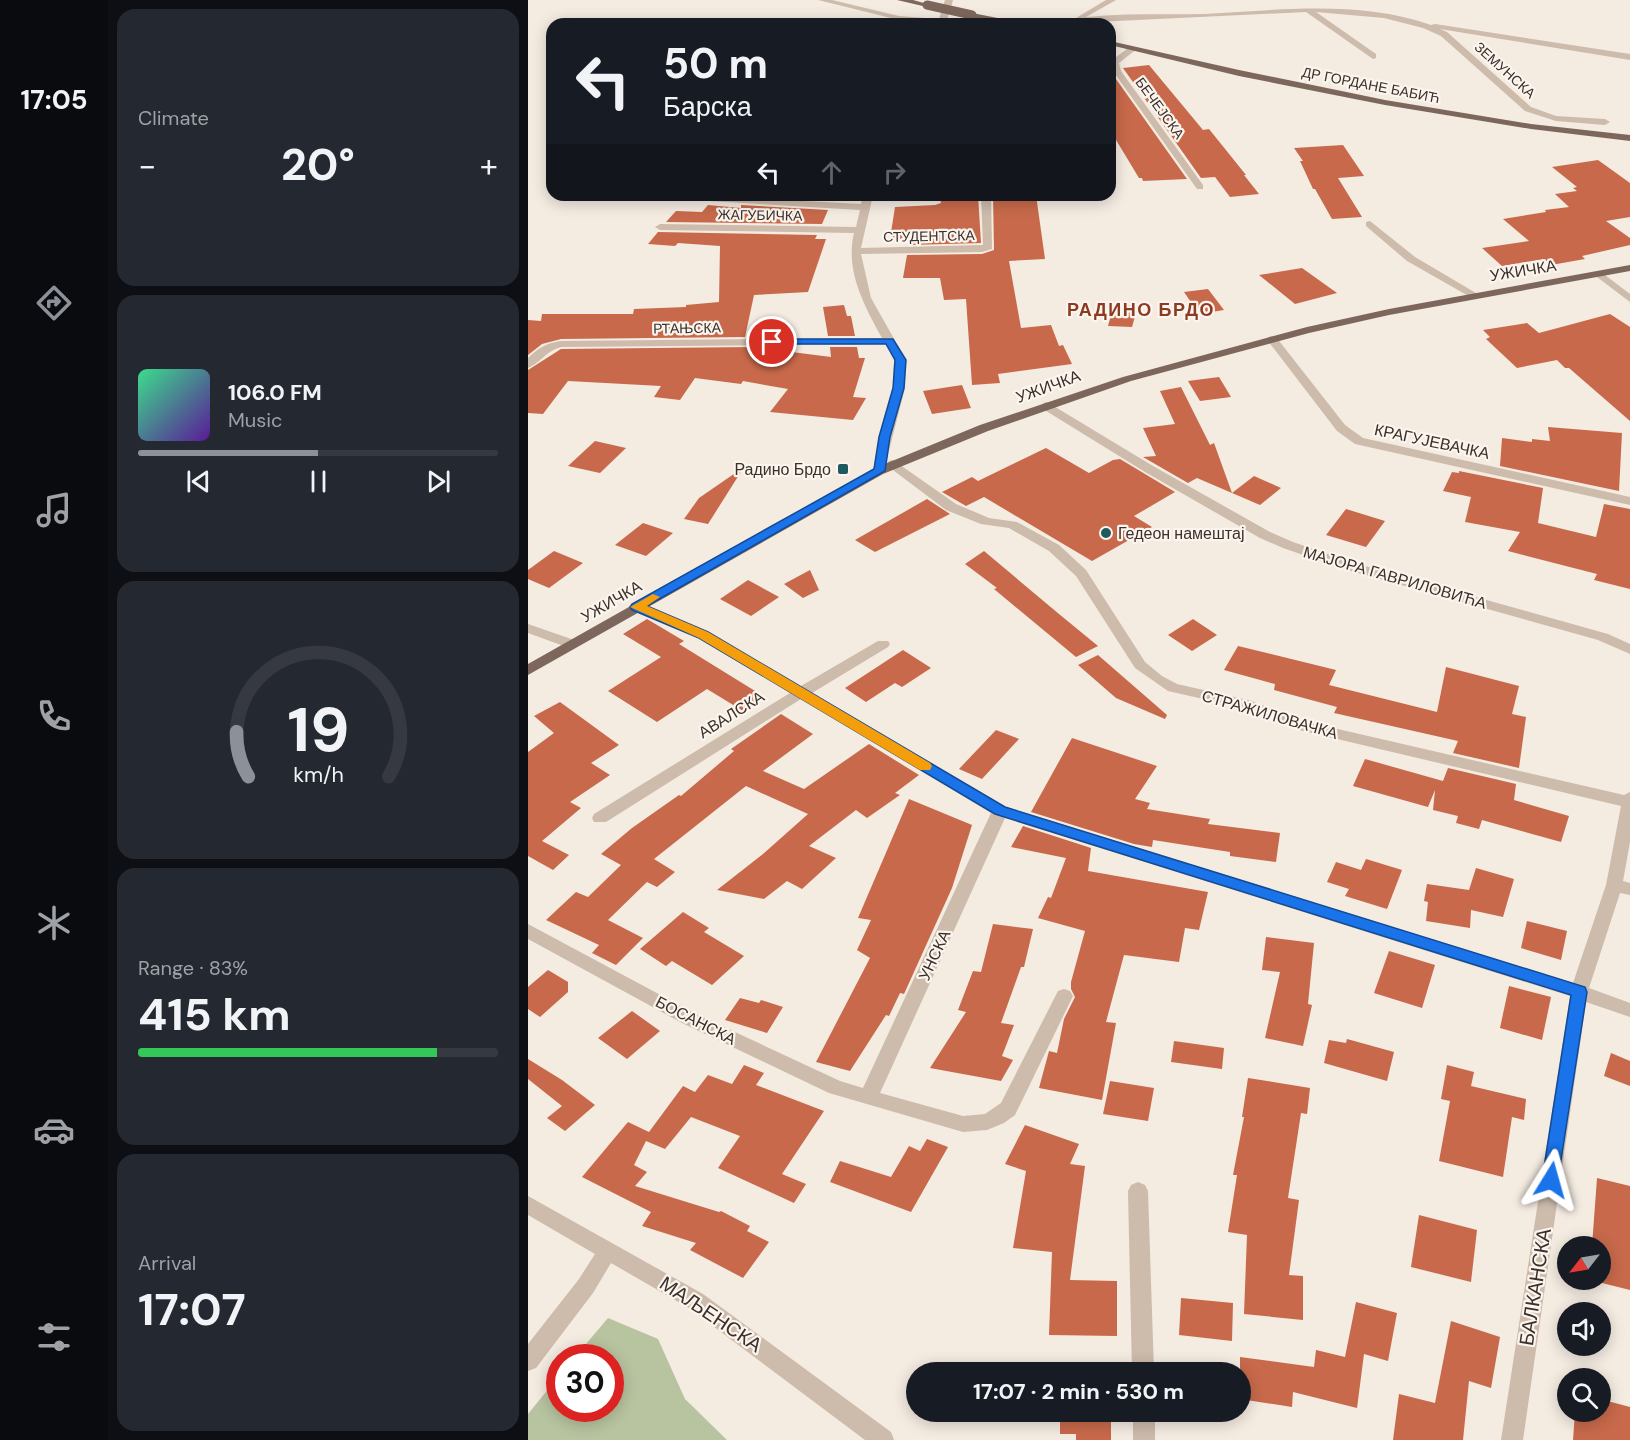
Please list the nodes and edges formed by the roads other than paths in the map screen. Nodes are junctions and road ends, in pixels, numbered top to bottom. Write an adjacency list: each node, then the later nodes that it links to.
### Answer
1 (822, 0): 6 (street)
2 (901, 0): 8 (main road, bridge)
3 (950, 0): 7 (street)
4 (1112, 0): 9 (street)
5 (1308, 10): 10 (street, ЗЕМУНСКА); 11 (street, ЗЕМУНСКА); 14 (street)
6 (899, 18)
7 (944, 18)
8 (987, 18)
9 (1080, 18)
10 (1095, 18)
11 (1429, 26): 15 (street, ЗЕМУНСКА); 18 (street, ЗЕМУНСКА)
12 (1116, 44): 13 (main road, ДР ГОРДАНЕ БАБИЋ)
13 (1134, 48): 16 (street, БЕЧЕЈСКА); 19 (main road, ДР ГОРДАНЕ БАБИЋ)
14 (1373, 56)
15 (1630, 57)
16 (1116, 61)
17 (1116, 66): 20 (street, БЕЧЕЈСКА)
18 (1605, 122)
19 (1630, 138)
20 (1200, 188)
21 (762, 201): 24 (street)
22 (866, 201): 24 (street)
23 (986, 201): 28 (street, СТУДЕНТСКА)
24 (865, 207): 27 (street)
25 (1370, 224): 31 (street)
26 (660, 227): 27 (street, ЖАГУБИЧКА)
27 (860, 230): 28 (street)
28 (855, 251): 34 (street)
29 (1630, 268): 30 (main road, УЖИЧКА)
30 (1601, 275): 31 (main road, УЖИЧКА); 32 (street)
31 (1476, 296): 33 (main road, УЖИЧКА)
32 (1630, 299)
33 (1272, 339): 36 (main road, УЖИЧКА); 39 (street, КРАГУЈЕВАЧКА)
34 (889, 341): 35 (street, РТАЊСКА); 38 (street)
35 (528, 365)
36 (1047, 406): 37 (main road, УЖИЧКА); 44 (street, МАЈОРА ГАВРИЛОВИЋА)
37 (893, 464): 38 (main road, УЖИЧКА); 47 (street, СТРАЖИЛОВАЧКА)
38 (879, 471): 40 (main road, УЖИЧКА)
39 (1630, 501)
40 (637, 607): 42 (main road, УЖИЧКА); 46 (street)
41 (528, 628): 42 (street)
42 (572, 644): 45 (main road, УЖИЧКА)
43 (883, 644): 46 (street, АВАЛСКА)
44 (1630, 649)
45 (528, 670)
46 (800, 693): 48 (street); 49 (street, АВАЛСКА)
47 (1629, 800): 50 (street, СТРАЖИЛОВАЧКА)
48 (1000, 811): 52 (street); 55 (street, УНСКА)
49 (600, 818)
50 (1622, 887): 52 (street, БАЛКАНСКА)
51 (528, 932): 55 (street, БОСАНСКА)
52 (1579, 992): 54 (street); 64 (street, БАЛКАНСКА)
53 (1064, 996): 55 (street, БОСАНСКА)
54 (1630, 1010)
55 (868, 1098)
56 (1138, 1191): 60 (street)
57 (528, 1205): 58 (street, МАЉЕНСКА)
58 (608, 1250): 59 (street); 62 (street, МАЉЕНСКА)
59 (528, 1360)
60 (1143, 1362)
61 (1144, 1422): 63 (street)
62 (883, 1440)
63 (1144, 1440)
64 (1512, 1440)

